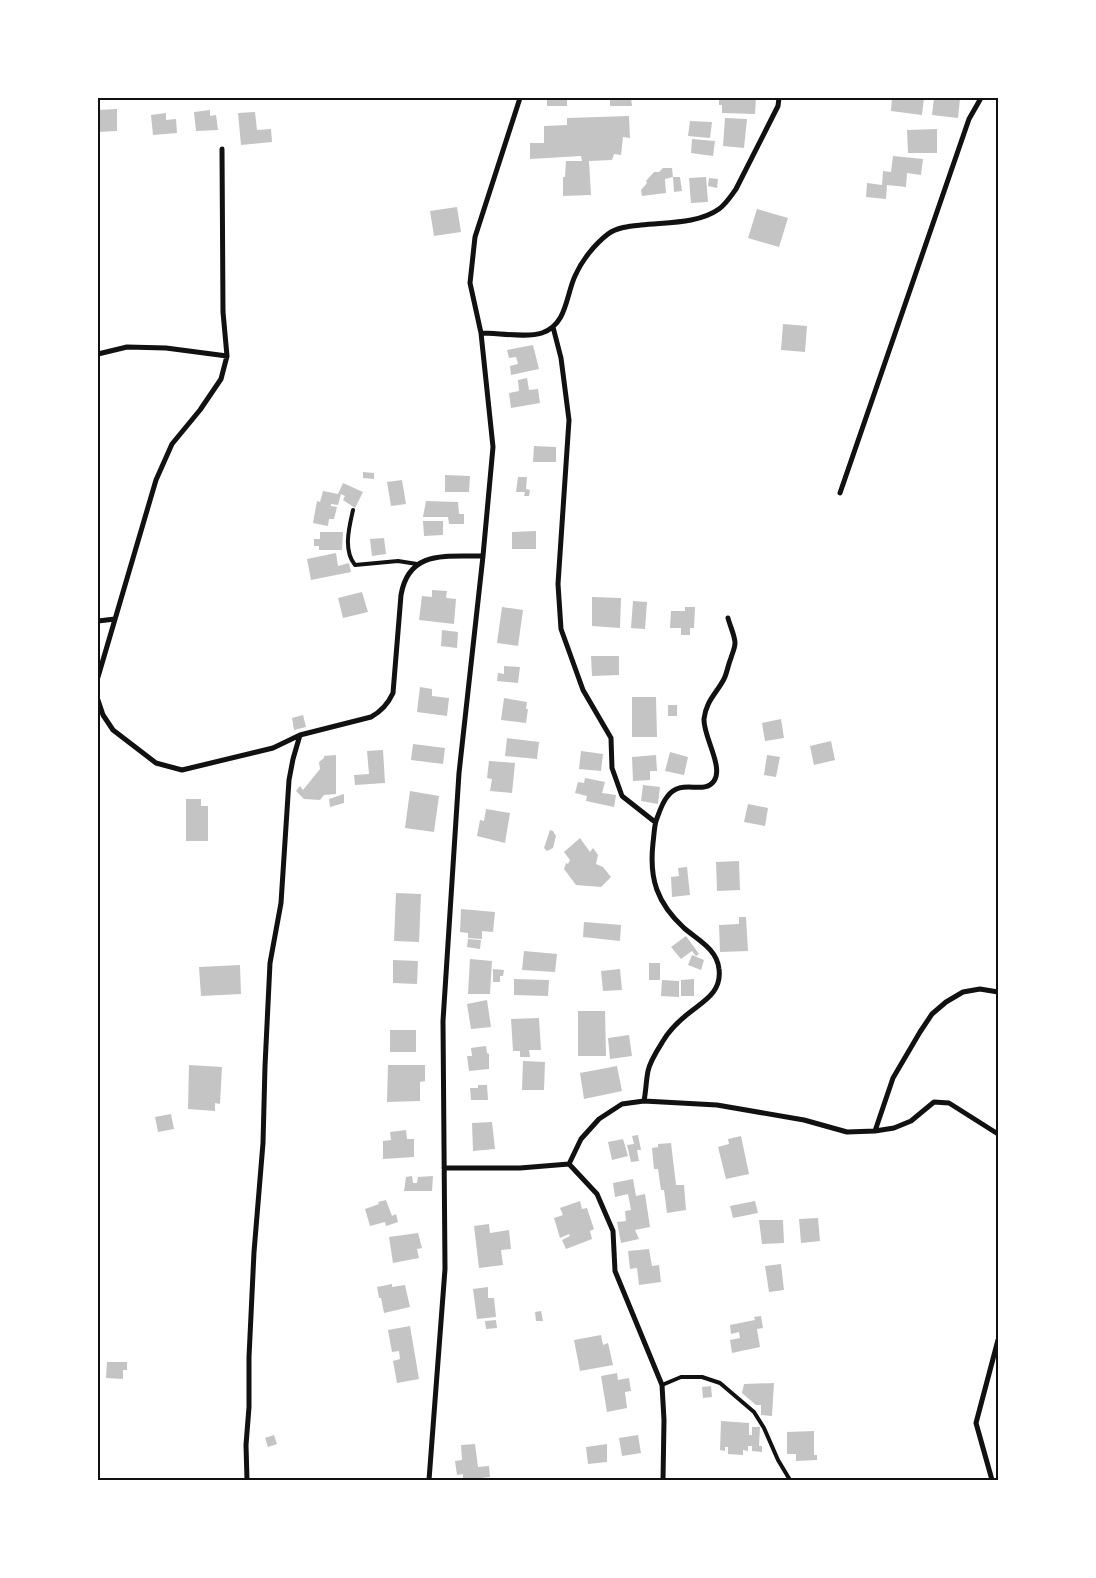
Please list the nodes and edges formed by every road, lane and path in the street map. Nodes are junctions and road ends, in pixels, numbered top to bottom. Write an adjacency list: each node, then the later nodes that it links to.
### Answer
1 (520, 98): 6 (street)
2 (779, 98): 5 (street)
3 (981, 98): 9 (street)
4 (222, 149): 8 (street)
5 (553, 327): 6 (street); 19 (street)
6 (481, 333): 11 (street)
7 (98, 354): 8 (street)
8 (227, 356): 14 (street)
9 (840, 492)
10 (353, 510): 12 (lane)
11 (484, 556): 12 (street); 25 (street)
12 (417, 564): 18 (street)
13 (728, 618): 19 (street)
14 (115, 619): 15 (street); 16 (street)
15 (98, 621)
16 (98, 677)
17 (98, 700): 18 (street)
18 (300, 736): 28 (street)
19 (656, 822): 21 (street)
20 (998, 992): 22 (street)
21 (644, 1101): 22 (street); 24 (street)
22 (875, 1131): 23 (street)
23 (998, 1134)
24 (569, 1164): 25 (street); 27 (street)
25 (444, 1168): 29 (street)
26 (998, 1340): 32 (street)
27 (662, 1385): 30 (street); 31 (lane)
28 (247, 1480)
29 (429, 1480)
30 (663, 1480)
31 (790, 1480)
32 (992, 1480)

